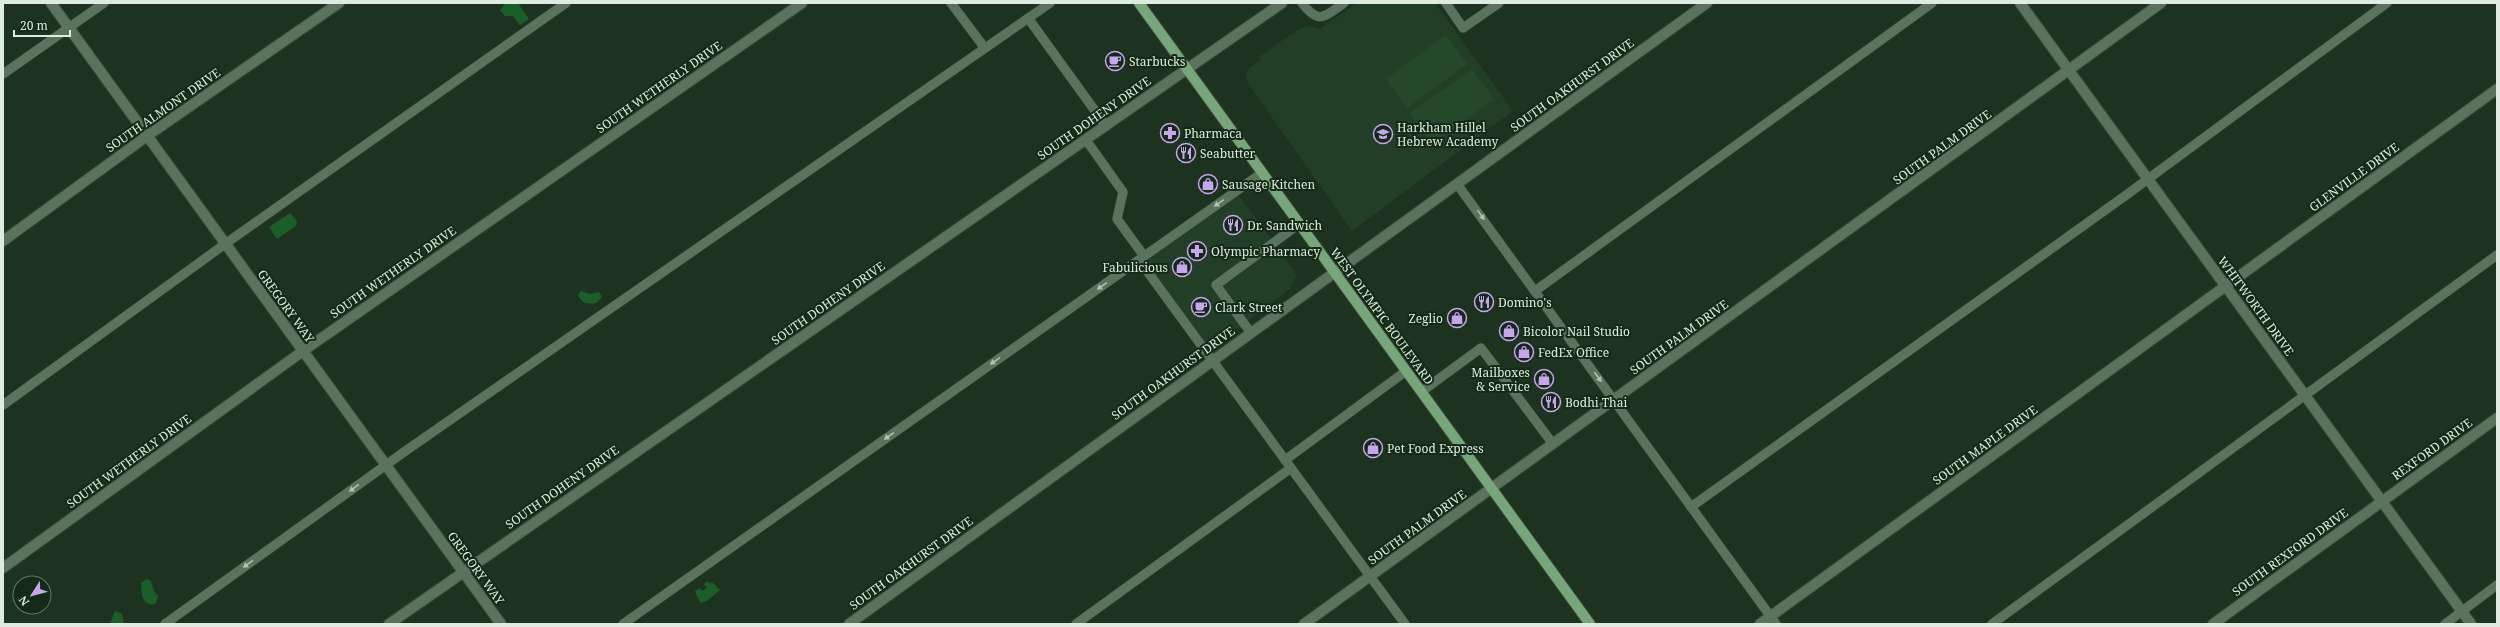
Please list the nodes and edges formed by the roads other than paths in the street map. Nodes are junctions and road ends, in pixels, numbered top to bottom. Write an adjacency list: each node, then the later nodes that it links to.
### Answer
1 (51, 3): 20 (street, GREGORY WAY)
2 (104, 3): 20 (lane)
3 (339, 3): 27 (street, SOUTH ALMONT DRIVE)
4 (566, 3): 34 (lane)
5 (802, 3): 41 (street, SOUTH WETHERLY DRIVE)
6 (951, 3): 21 (lane)
7 (1050, 3): 19 (lane)
8 (1139, 3): 22 (main road, WEST OLYMPIC BOULEVARD)
9 (1282, 3): 22 (street, SOUTH DOHENY DRIVE)
10 (1302, 3): 11 (lane)
11 (1344, 3)
12 (1446, 3): 13 (lane)
13 (1499, 3)
14 (1707, 3): 31 (street, SOUTH OAKHURST DRIVE)
15 (1932, 3): 39 (lane)
16 (2020, 3): 23 (street, WHITWORTH DRIVE)
17 (2161, 3): 23 (street, SOUTH PALM DRIVE)
18 (2387, 3): 30 (lane)
19 (1028, 18): 21 (lane); 26 (lane)
20 (69, 28): 24 (lane); 27 (street, GREGORY WAY)
21 (984, 47): 51 (lane)
22 (1188, 70): 26 (street, SOUTH DOHENY DRIVE); 29 (main road, WEST OLYMPIC BOULEVARD)
23 (2070, 71): 30 (street, WHITWORTH DRIVE); 46 (street, SOUTH PALM DRIVE)
24 (3, 74)
25 (2497, 89): 38 (street, GLENVILLE DRIVE)
26 (1106, 126): 28 (street, SOUTH DOHENY DRIVE)
27 (147, 136): 33 (street, SOUTH ALMONT DRIVE); 34 (street, GREGORY WAY)
28 (1086, 140): 36 (lane); 57 (street, SOUTH DOHENY DRIVE)
29 (1262, 173): 32 (main road, WEST OLYMPIC BOULEVARD); 36 (lane, one-way to 36)
30 (2148, 178): 38 (street, WHITWORTH DRIVE); 55 (lane)
31 (1457, 184): 37 (street, SOUTH OAKHURST DRIVE); 39 (lane, one-way to 39)
32 (1299, 224): 37 (main road, WEST OLYMPIC BOULEVARD); 40 (lane)
33 (3, 241)
34 (225, 244): 41 (street, GREGORY WAY); 47 (lane)
35 (2497, 255): 45 (lane)
36 (1142, 258): 42 (lane); 65 (lane, one-way to 65)
37 (1335, 273): 40 (street, SOUTH OAKHURST DRIVE); 43 (main road, WEST OLYMPIC BOULEVARD)
38 (2226, 286): 45 (street, WHITWORTH DRIVE); 61 (street, SOUTH MAPLE DRIVE)
39 (1535, 291): 46 (lane, one-way to 46)
40 (1251, 333): 42 (street, SOUTH OAKHURST DRIVE)
41 (303, 351): 51 (street, GREGORY WAY); 56 (street, SOUTH WETHERLY DRIVE)
42 (1213, 361): 50 (lane); 66 (street, SOUTH OAKHURST DRIVE)
43 (1406, 371): 44 (main road, WEST OLYMPIC BOULEVARD); 50 (lane)
44 (1421, 392): 49 (lane); 53 (main road, WEST OLYMPIC BOULEVARD)
45 (2305, 395): 54 (street, WHITWORTH DRIVE); 72 (lane)
46 (1614, 400): 49 (street, SOUTH PALM DRIVE); 55 (lane)
47 (3, 405)
48 (2497, 418): 54 (street, REXFORD DRIVE)
49 (1552, 444): 53 (street, SOUTH PALM DRIVE)
50 (1285, 460): 52 (lane)
51 (386, 465): 57 (street, GREGORY WAY); 62 (lane, one-way to 62)
52 (1291, 468): 58 (lane); 67 (lane)
53 (1491, 489): 58 (street, SOUTH PALM DRIVE); 70 (main road, WEST OLYMPIC BOULEVARD)
54 (2382, 502): 60 (street, WHITWORTH DRIVE); 73 (street, SOUTH REXFORD DRIVE)
55 (1691, 507): 61 (lane)
56 (3, 568)
57 (463, 572): 63 (street, SOUTH DOHENY DRIVE); 64 (street, GREGORY WAY)
58 (1370, 576): 68 (street, SOUTH PALM DRIVE); 69 (lane)
59 (2497, 585): 60 (lane)
60 (2462, 612): 74 (lane); 75 (street, WHITWORTH DRIVE)
61 (1773, 620): 71 (street, SOUTH MAPLE DRIVE)
62 (165, 624)
63 (389, 624)
64 (501, 624)
65 (623, 624)
66 (849, 624)
67 (1076, 624)
68 (1304, 624)
69 (1405, 624)
70 (1590, 624)
71 (1760, 624)
72 (1992, 624)
73 (2213, 624)
74 (2445, 624)
75 (2470, 624)

